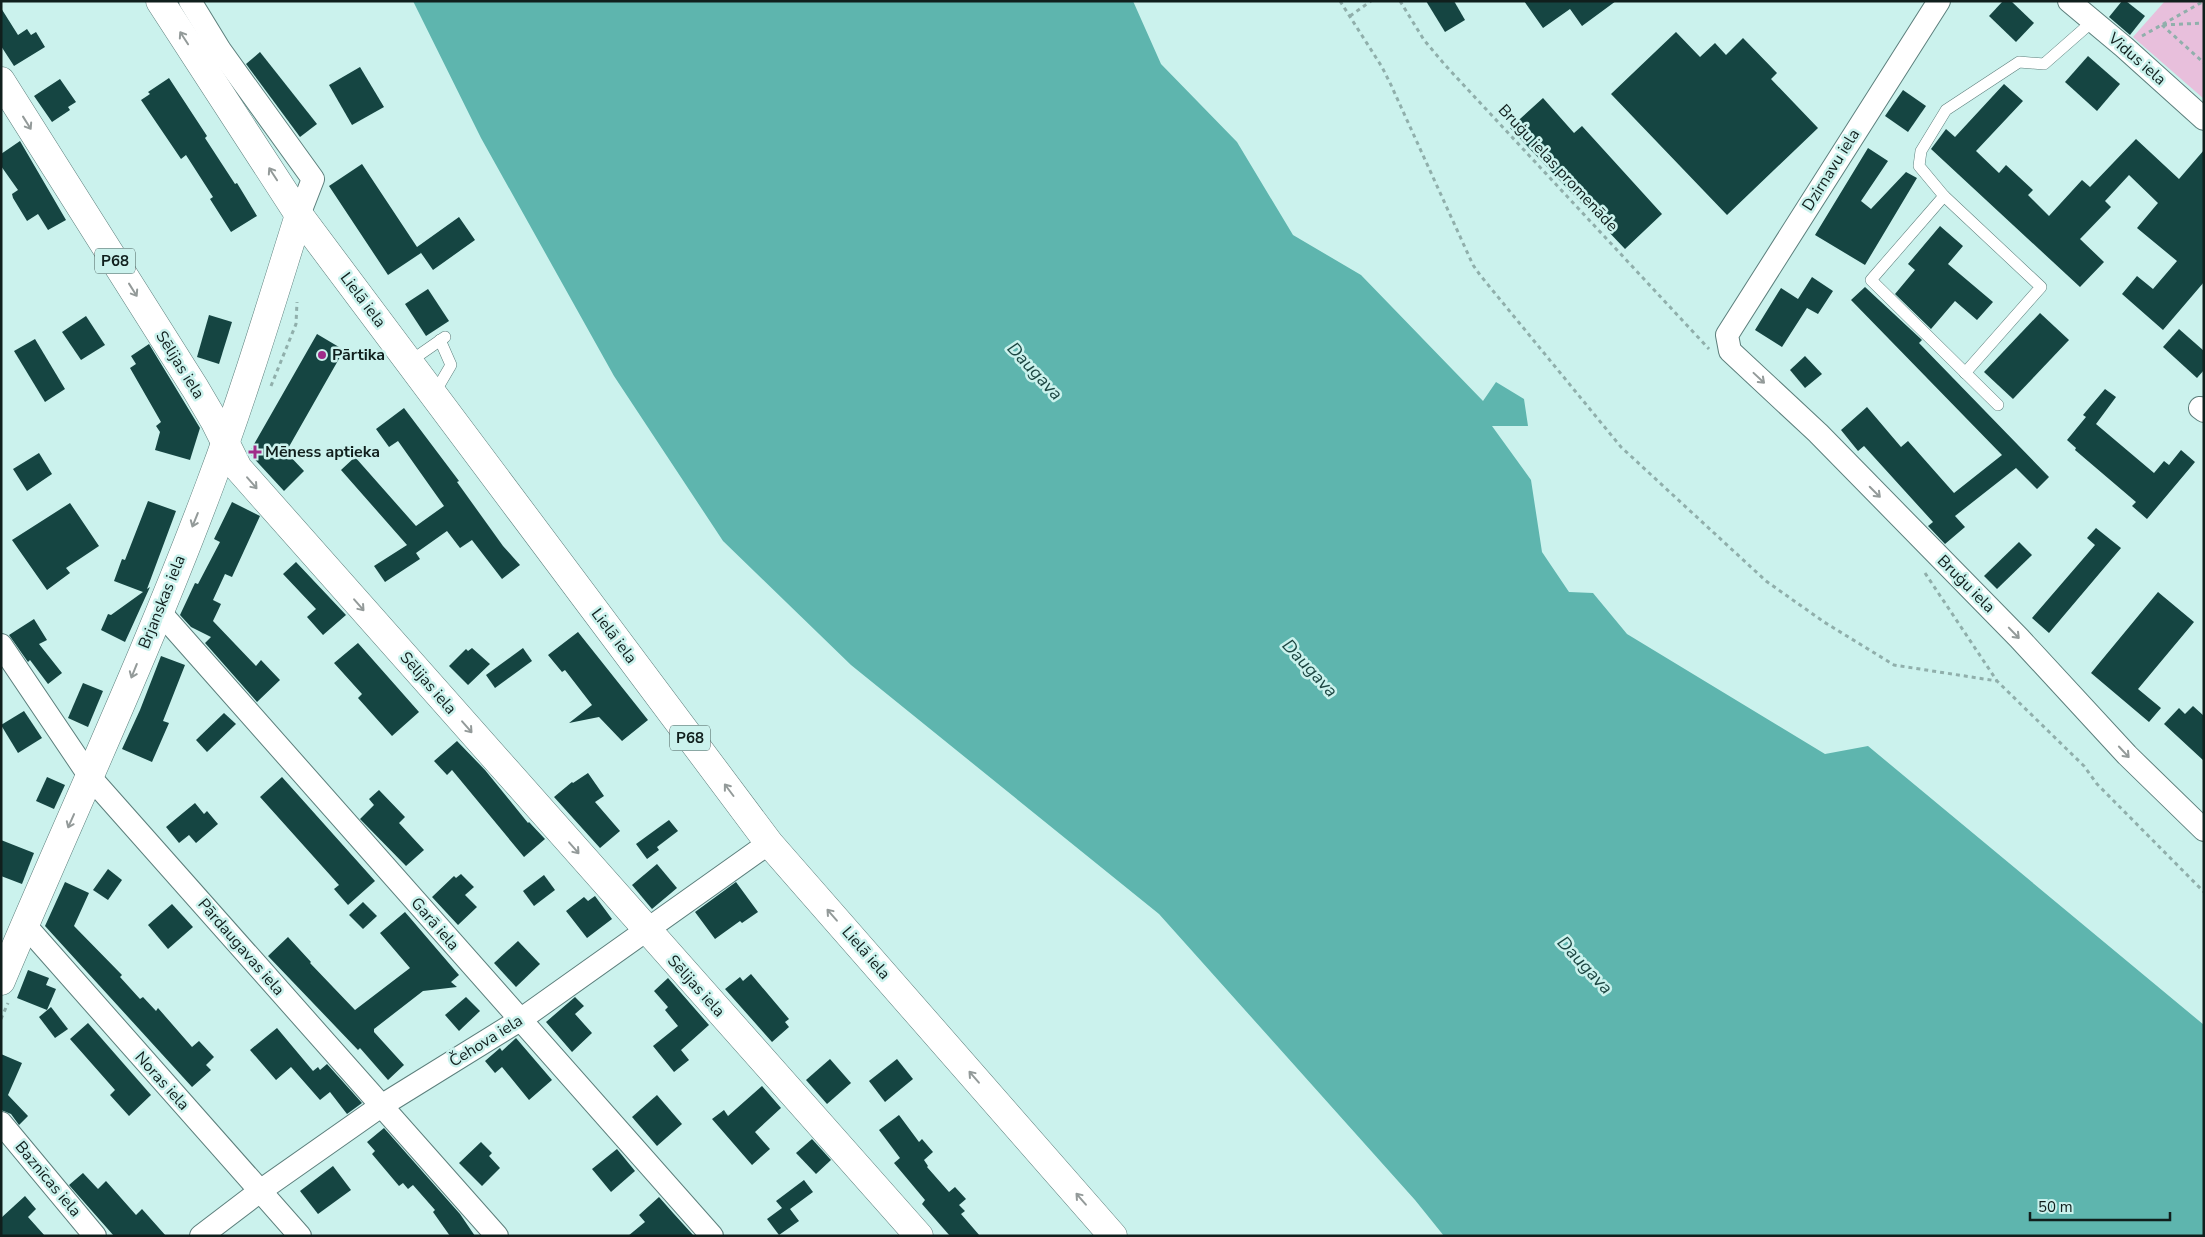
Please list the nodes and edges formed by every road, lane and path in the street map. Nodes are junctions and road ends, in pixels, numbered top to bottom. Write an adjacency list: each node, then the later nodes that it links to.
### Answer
1 (160, 1): 18 (main road, Lielā iela / P68, one-way to 1)
2 (190, 1): 18 (street)
3 (1340, 1): 9 (path)
4 (1371, 1): 9 (path)
5 (1400, 1): 20 (path, Bruģu ielas promenāde)
6 (1939, 1): 19 (street, Dzirnavu iela)
7 (2069, 1): 10 (street, Vidus iela)
8 (2204, 1): 12 (path)
9 (1350, 16): 29 (path)
10 (2093, 21): 13 (street, Vidus iela); 17 (lane)
11 (2204, 23): 12 (path)
12 (2162, 25): 13 (path); 14 (path)
13 (2124, 47): 16 (street, Vidus iela)
14 (2204, 63)
15 (1, 82): 25 (main road, Sēlijas iela / P68, one-way to 25)
16 (2204, 119)
17 (1944, 196): 22 (lane); 22 (lane)
18 (299, 215): 21 (main road, Lielā iela / P68); 25 (main road, Brjanskas iela)
19 (1728, 342): 31 (street, Bruģu iela, one-way to 31)
20 (1706, 346)
21 (409, 362): 23 (main road, Lielā iela / P68); 23 (lane)
22 (1965, 373): 24 (lane)
23 (434, 395): 32 (main road, Lielā iela / P68, one-way to 23)
24 (1998, 405)
25 (226, 442): 27 (main road, Brjanskas iela, one-way to 27); 35 (main road, Sēlijas iela / P68, one-way to 35)
26 (1925, 572): 29 (path)
27 (158, 611): 30 (main road, Brjanskas iela, one-way to 30); 37 (street, Garā iela)
28 (1, 645): 30 (street, Pārdaugavas iela)
29 (1997, 681): 33 (path)
30 (90, 777): 34 (main road, Brjanskas iela, one-way to 34); 38 (street, Pārdaugavas iela)
31 (2204, 830)
32 (769, 843): 35 (street, Čehova iela); 47 (main road, Lielā iela / P68, one-way to 32)
33 (2204, 892)
34 (25, 925): 36 (main road, Brjanskas iela); 40 (street, Noras iela)
35 (646, 930): 37 (street, Čehova iela); 46 (main road, Sēlijas iela / P68)
36 (1, 981)
37 (520, 1020): 38 (street, Čehova iela); 45 (street, Garā iela)
38 (381, 1106): 40 (street, Čehova iela); 44 (street, Pārdaugavas iela)
39 (1, 1123): 41 (street, Baznīcas iela)
40 (260, 1191): 42 (street, Čehova iela); 43 (street, Noras iela)
41 (95, 1236)
42 (201, 1236)
43 (300, 1236)
44 (497, 1236)
45 (712, 1236)
46 (919, 1236)
47 (1113, 1236)

